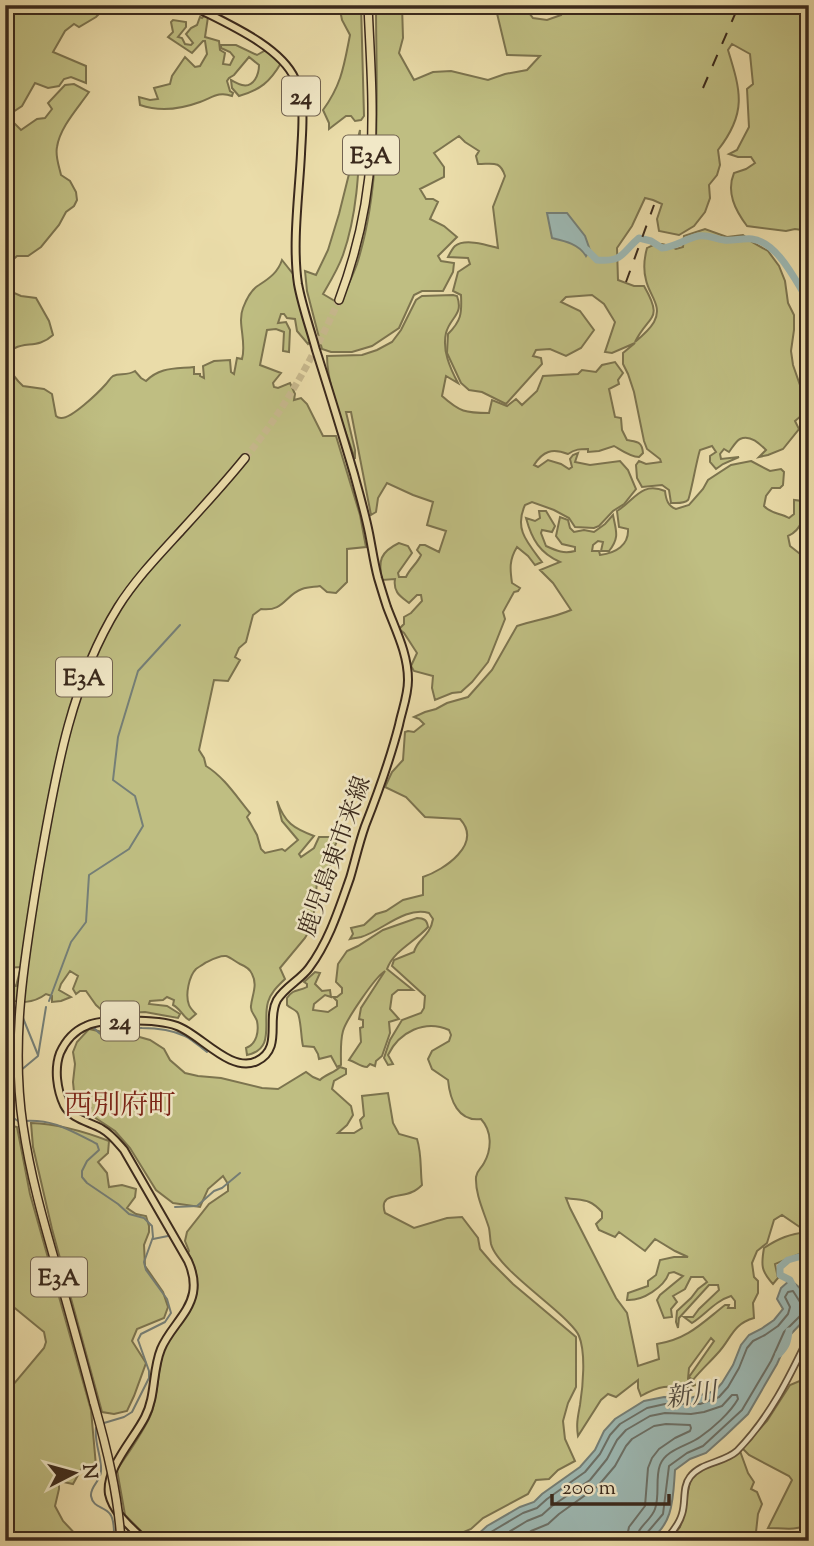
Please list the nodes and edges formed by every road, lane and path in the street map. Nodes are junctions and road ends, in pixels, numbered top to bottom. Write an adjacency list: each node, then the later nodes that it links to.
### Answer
1 (191, 5): 7 (main road, 鹿児島東市来線 / 24)
2 (368, 5): 3 (highway, E3A)
3 (339, 300)
4 (246, 458): 6 (highway, E3A, bridge)
5 (809, 1336): 8 (street)
6 (121, 1541)
7 (145, 1541)
8 (665, 1541)

